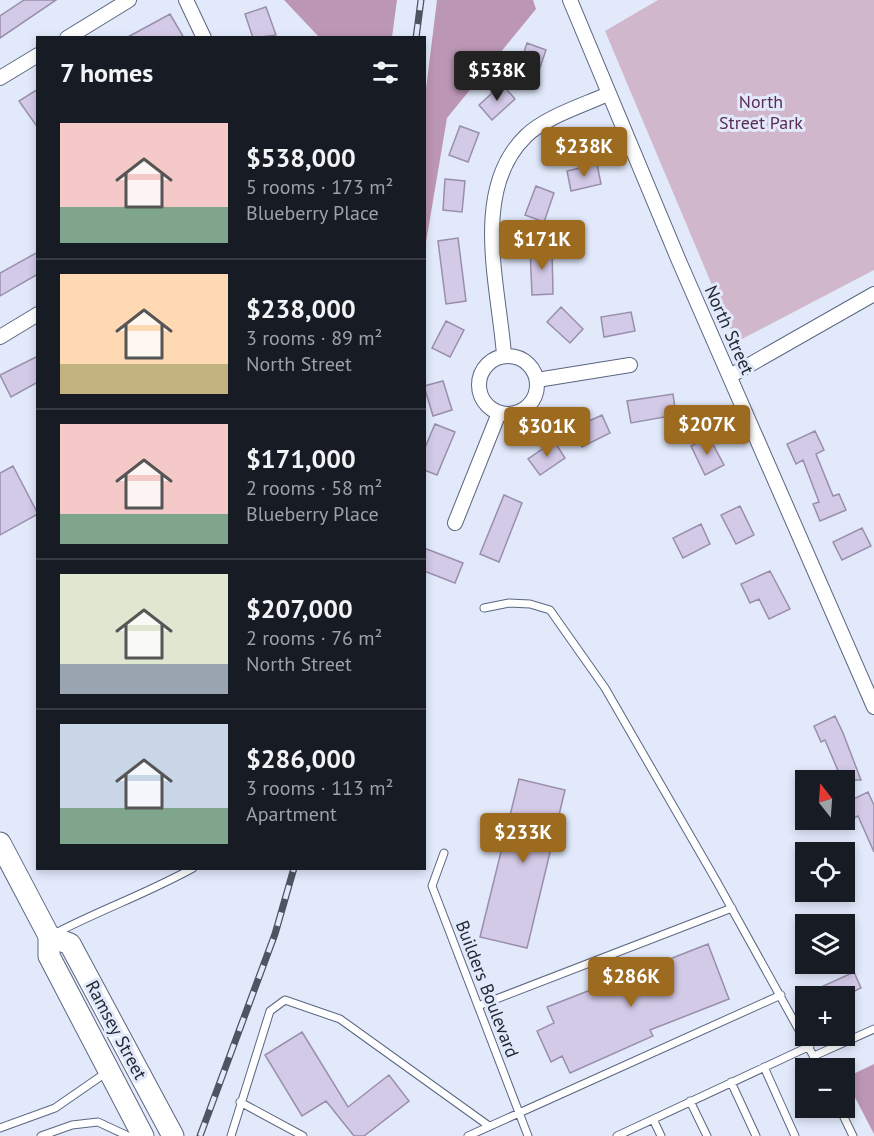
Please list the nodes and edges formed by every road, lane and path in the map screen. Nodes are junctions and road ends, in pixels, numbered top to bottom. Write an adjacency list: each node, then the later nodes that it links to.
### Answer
1 (129, 0): 4 (street)
2 (186, 0): 5 (street)
3 (570, 0): 8 (street, North Street)
4 (70, 36)
5 (203, 36)
6 (36, 56): 7 (street)
7 (0, 78)
8 (608, 94): 12 (street); 14 (street, North Street)
9 (874, 294): 14 (street)
10 (36, 315): 11 (street)
11 (0, 337)
12 (504, 356): 15 (street); 16 (street)
13 (630, 365): 15 (street)
14 (730, 376): 19 (street, North Street)
15 (537, 380): 16 (street)
16 (499, 413): 17 (street)
17 (455, 524)
18 (484, 608): 23 (lane)
19 (874, 704)
20 (0, 843): 24 (main road, Ramsey Street)
21 (444, 853): 26 (lane, Builders Boulevard)
22 (189, 870): 24 (lane)
23 (732, 908): 25 (lane); 26 (lane)
24 (50, 936): 32 (main road, Ramsey Street); 44 (main road, Ramsey Street)
25 (781, 995): 27 (lane); 36 (lane)
26 (478, 1005): 36 (lane, Builders Boulevard)
27 (795, 1020)
28 (874, 1029): 30 (lane)
29 (810, 1046): 30 (lane); 31 (lane)
30 (814, 1056)
31 (764, 1067): 33 (lane); 53 (lane)
32 (109, 1071): 40 (lane); 43 (main road, Ramsey Street)
33 (731, 1082): 34 (lane); 52 (lane)
34 (690, 1101): 38 (lane); 51 (lane)
35 (240, 1102): 39 (lane); 45 (lane); 46 (lane)
36 (519, 1112): 39 (lane); 48 (lane, Builders Boulevard)
37 (844, 1118): 54 (lane)
38 (653, 1119): 49 (lane); 50 (lane)
39 (489, 1126): 47 (lane)
40 (0, 1128)
41 (41, 1136): 42 (lane)
42 (128, 1136)
43 (143, 1136)
44 (173, 1136)
45 (231, 1136)
46 (303, 1136)
47 (468, 1136)
48 (528, 1136)
49 (617, 1136)
50 (661, 1136)
51 (707, 1136)
52 (756, 1136)
53 (795, 1136)
54 (853, 1136)

